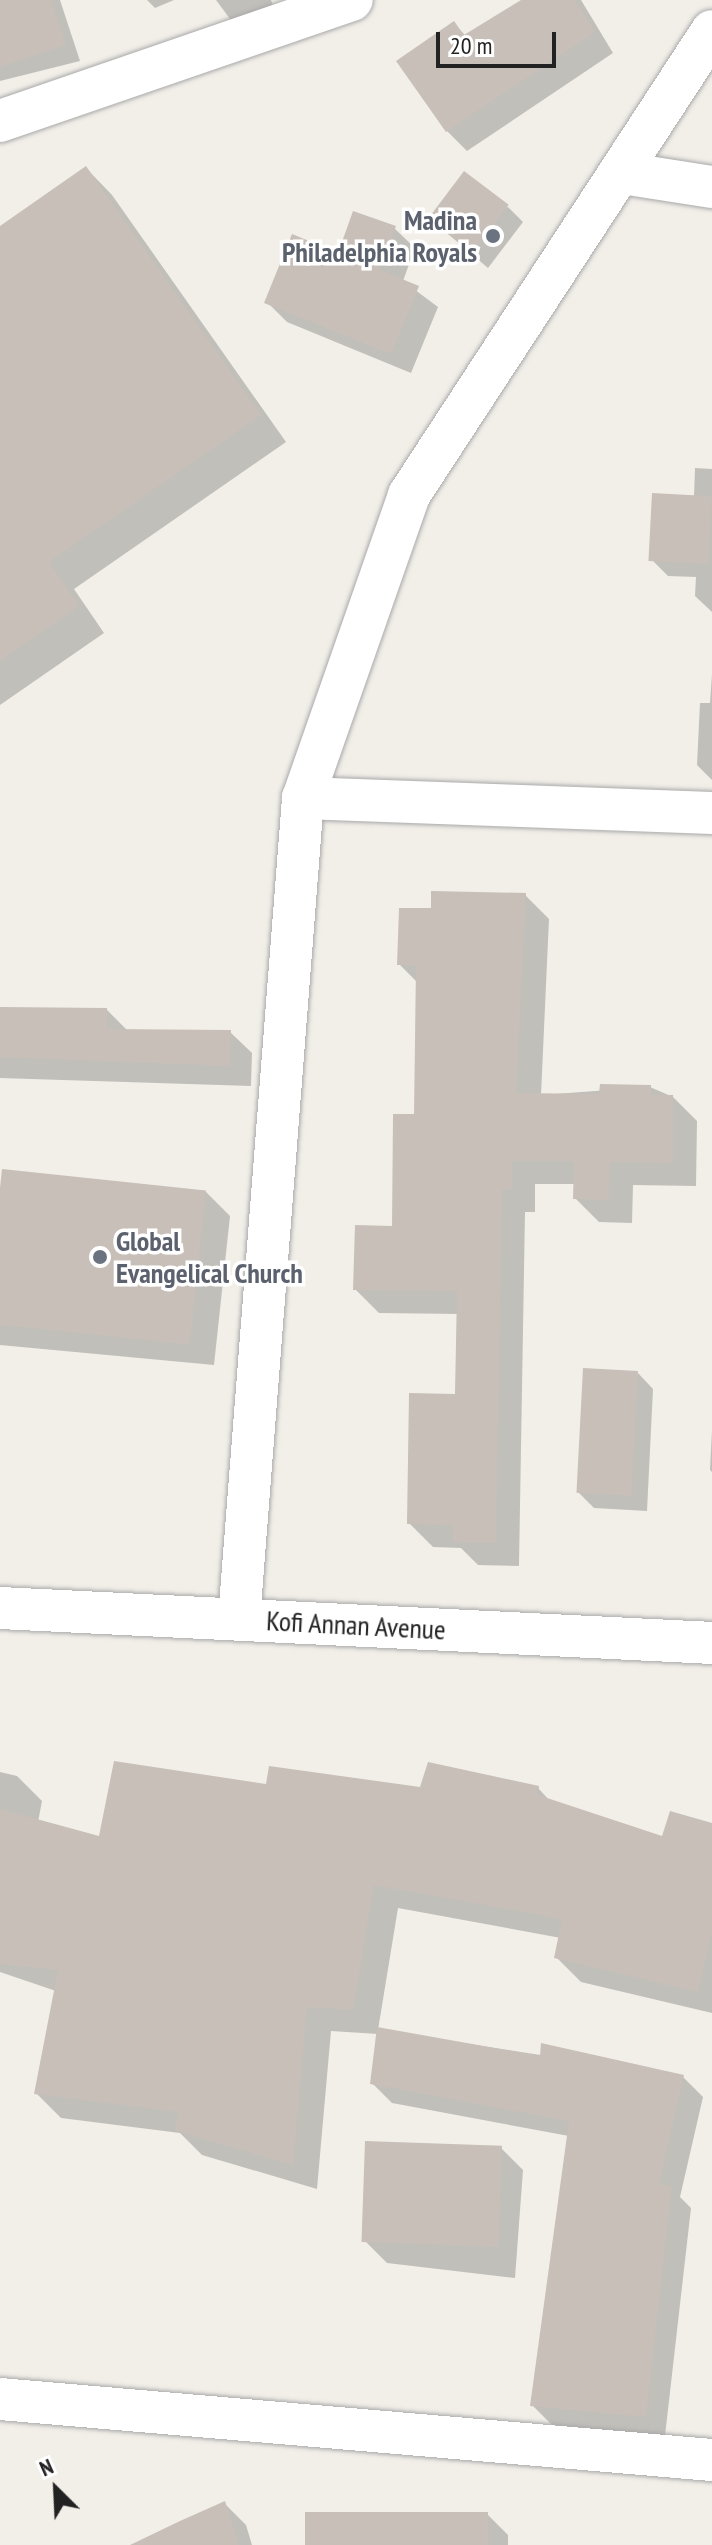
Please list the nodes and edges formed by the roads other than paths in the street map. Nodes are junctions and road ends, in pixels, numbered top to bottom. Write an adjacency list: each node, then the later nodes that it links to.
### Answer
1 (352, 0): 3 (street)
2 (712, 31): 4 (street)
3 (0, 121)
4 (622, 173): 5 (street); 6 (street)
5 (712, 187)
6 (303, 798): 7 (street); 9 (street)
7 (712, 813)
8 (0, 1608): 9 (street, Kofi Annan Avenue)
9 (239, 1619): 10 (street, Kofi Annan Avenue)
10 (712, 1643)
11 (0, 2399): 12 (street)
12 (712, 2460)

